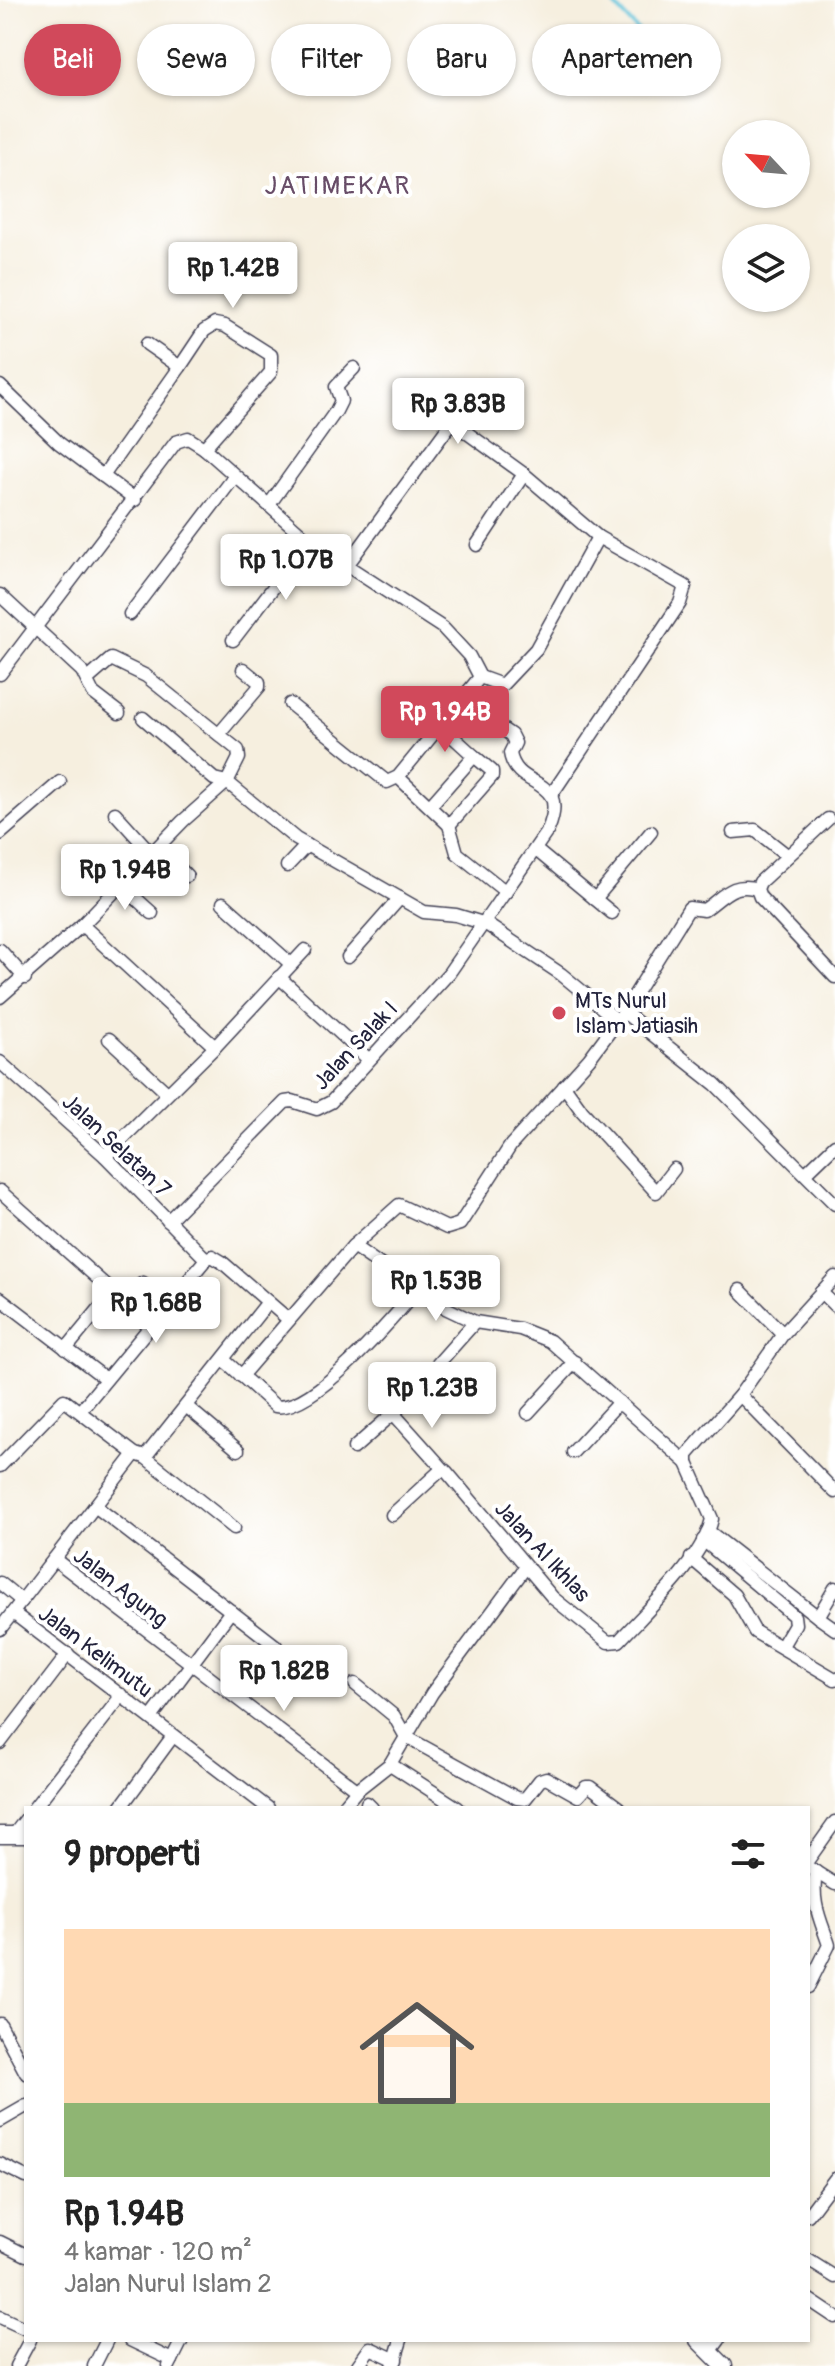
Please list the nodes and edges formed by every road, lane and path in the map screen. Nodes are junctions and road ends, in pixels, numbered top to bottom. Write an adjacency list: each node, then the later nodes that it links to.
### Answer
1 (147, 344): 2 (street)
2 (180, 367): 5 (street); 7 (street)
3 (354, 368): 10 (street)
4 (0, 386): 7 (street)
5 (204, 448): 8 (street); 9 (street)
6 (524, 474): 11 (street); 13 (street); 14 (street)
7 (103, 476): 9 (street)
8 (235, 476): 10 (street); 16 (street)
9 (135, 500): 17 (street)
10 (269, 505): 12 (street)
11 (598, 537): 21 (street); 33 (street)
12 (309, 541): 14 (street); 18 (street)
13 (477, 545)
14 (345, 568): 21 (street)
15 (0, 595): 17 (street)
16 (130, 614)
17 (37, 630): 20 (street); 22 (street)
18 (233, 640)
19 (243, 669): 28 (street)
20 (0, 674)
21 (480, 677): 23 (street)
22 (88, 679): 25 (street); 28 (street)
23 (459, 699): 27 (street); 33 (street)
24 (290, 704): 30 (street)
25 (119, 713)
26 (143, 718): 32 (street)
27 (441, 726): 29 (street); 30 (street)
28 (219, 734): 32 (street)
29 (474, 756): 34 (street); 37 (street)
30 (398, 777): 34 (street)
31 (60, 782): 40 (street)
32 (227, 782): 41 (street); 42 (street)
33 (552, 794): 43 (street, Jalan Salak I)
34 (430, 806): 37 (street)
35 (115, 813): 42 (street)
36 (828, 819): 44 (street)
37 (449, 825): 49 (street)
38 (651, 832): 51 (street)
39 (733, 832): 44 (street)
40 (0, 834)
41 (307, 845): 45 (street); 50 (street)
42 (155, 850): 46 (street); 47 (street)
43 (536, 850): 49 (street, Jalan Salak I); 51 (street)
44 (788, 856): 48 (street)
45 (287, 866)
46 (187, 876)
47 (121, 885): 53 (street); 56 (street)
48 (757, 889): 62 (street); 65 (street)
49 (506, 892): 55 (street, Jalan Salak I)
50 (400, 898): 55 (street); 59 (street)
51 (595, 899): 54 (street)
52 (223, 903): 60 (street)
53 (152, 913)
54 (612, 913)
55 (486, 924): 65 (street); 68 (street, Jalan Salak I)
56 (82, 925): 63 (street); 67 (street)
57 (0, 950): 63 (street)
58 (305, 950): 60 (street)
59 (348, 957)
60 (291, 964): 61 (street)
61 (279, 977): 67 (street); 68 (street)
62 (835, 977)
63 (25, 978): 64 (street)
64 (0, 997)
65 (621, 1016): 70 (street); 75 (street)
66 (109, 1039): 71 (street)
67 (215, 1047): 71 (street)
68 (367, 1058): 78 (street, Jalan Salak I)
69 (0, 1062): 73 (street, Jalan Selatan 7)
70 (564, 1086): 74 (street); 79 (street)
71 (167, 1093): 73 (street)
72 (835, 1145): 75 (street)
73 (105, 1156): 78 (street, Jalan Selatan 7)
74 (674, 1169)
75 (806, 1173): 77 (street)
76 (0, 1191): 84 (street)
77 (835, 1204)
78 (168, 1221): 80 (street, Jalan Selatan 7)
79 (353, 1246): 82 (street); 90 (street)
80 (206, 1259): 87 (street); 88 (street, Jalan Selatan 7)
81 (835, 1277): 85 (street)
82 (418, 1289): 91 (street); 96 (street)
83 (740, 1290): 92 (street)
84 (113, 1292): 87 (street); 93 (street)
85 (821, 1292): 89 (street); 92 (street)
86 (0, 1298): 93 (street)
87 (167, 1302): 97 (street)
88 (268, 1302): 90 (street, Jalan Selatan 7); 94 (street)
89 (835, 1306)
90 (289, 1320): 96 (street)
91 (475, 1322): 95 (street); 102 (street)
92 (783, 1334): 98 (street)
93 (66, 1349): 97 (street)
94 (224, 1360): 96 (street); 100 (street)
95 (575, 1362): 99 (street); 103 (street)
96 (241, 1376)
97 (106, 1379): 101 (street)
98 (740, 1395): 108 (street); 111 (street)
99 (619, 1402): 106 (street); 108 (street)
100 (186, 1406): 105 (street); 107 (street)
101 (81, 1410): 107 (street); 109 (street)
102 (393, 1413): 104 (street); 110 (street, Jalan Al Ikhlas)
103 (528, 1413)
104 (354, 1448)
105 (238, 1450)
106 (573, 1452)
107 (140, 1455): 112 (street); 114 (street)
108 (687, 1463): 115 (street)
109 (0, 1466)
110 (444, 1470): 113 (street); 118 (street, Jalan Al Ikhlas)
111 (835, 1492)
112 (95, 1506): 117 (street); 122 (street)
113 (392, 1515)
114 (234, 1528)
115 (705, 1536): 116 (street, Jalan Al Ikhlas); 123 (street); 128 (street)
116 (691, 1558): 118 (street, Jalan Al Ikhlas); 128 (street)
117 (54, 1559): 121 (street); 130 (street, Jalan Agung)
118 (525, 1568): 136 (street)
119 (0, 1583): 121 (street)
120 (835, 1588): 123 (street)
121 (22, 1601): 124 (street)
122 (231, 1611): 127 (street); 130 (street)
123 (821, 1612): 126 (street)
124 (13, 1613): 125 (street); 129 (street, Jalan Kelimutu)
125 (0, 1629)
126 (835, 1629)
127 (276, 1646)
128 (782, 1646): 131 (street)
129 (68, 1654): 133 (street, Jalan Kelimutu); 137 (street)
130 (189, 1665): 134 (street); 139 (street, Jalan Agung)
131 (835, 1679)
132 (355, 1684): 136 (street)
133 (122, 1695): 134 (street, Jalan Kelimutu); 140 (street)
134 (151, 1718): 135 (street, Jalan Kelimutu)
135 (173, 1736): 141 (street); 142 (street, Jalan Kelimutu)
136 (406, 1737): 138 (street); 145 (street)
137 (0, 1743)
138 (390, 1764): 139 (street); 144 (street)
139 (357, 1790): 143 (street)
140 (36, 1806)
141 (121, 1806)
142 (265, 1806)
143 (344, 1806)
144 (455, 1806)
145 (616, 1806)
146 (835, 1822): 147 (street)
147 (811, 1865): 148 (street); 149 (street)
148 (835, 1884)
149 (810, 1983)
150 (2, 2031): 151 (street)
151 (24, 2070)
152 (24, 2107): 153 (street)
153 (0, 2121)
154 (0, 2164): 155 (street)
155 (24, 2176)
156 (835, 2179): 157 (street)
157 (810, 2212)
158 (0, 2242): 159 (street)
159 (24, 2254)
160 (810, 2261): 161 (street)
161 (835, 2277)
162 (810, 2300): 164 (street)
163 (0, 2317): 165 (street)
164 (835, 2317)
165 (24, 2328)
166 (29, 2342): 174 (street)
167 (106, 2342): 175 (street)
168 (134, 2342): 172 (street)
169 (181, 2342): 172 (street)
170 (400, 2342): 173 (street)
171 (709, 2344): 177 (street)
172 (171, 2363)
173 (395, 2363): 176 (street)
174 (16, 2366)
175 (94, 2366)
176 (359, 2366)
177 (724, 2366)

